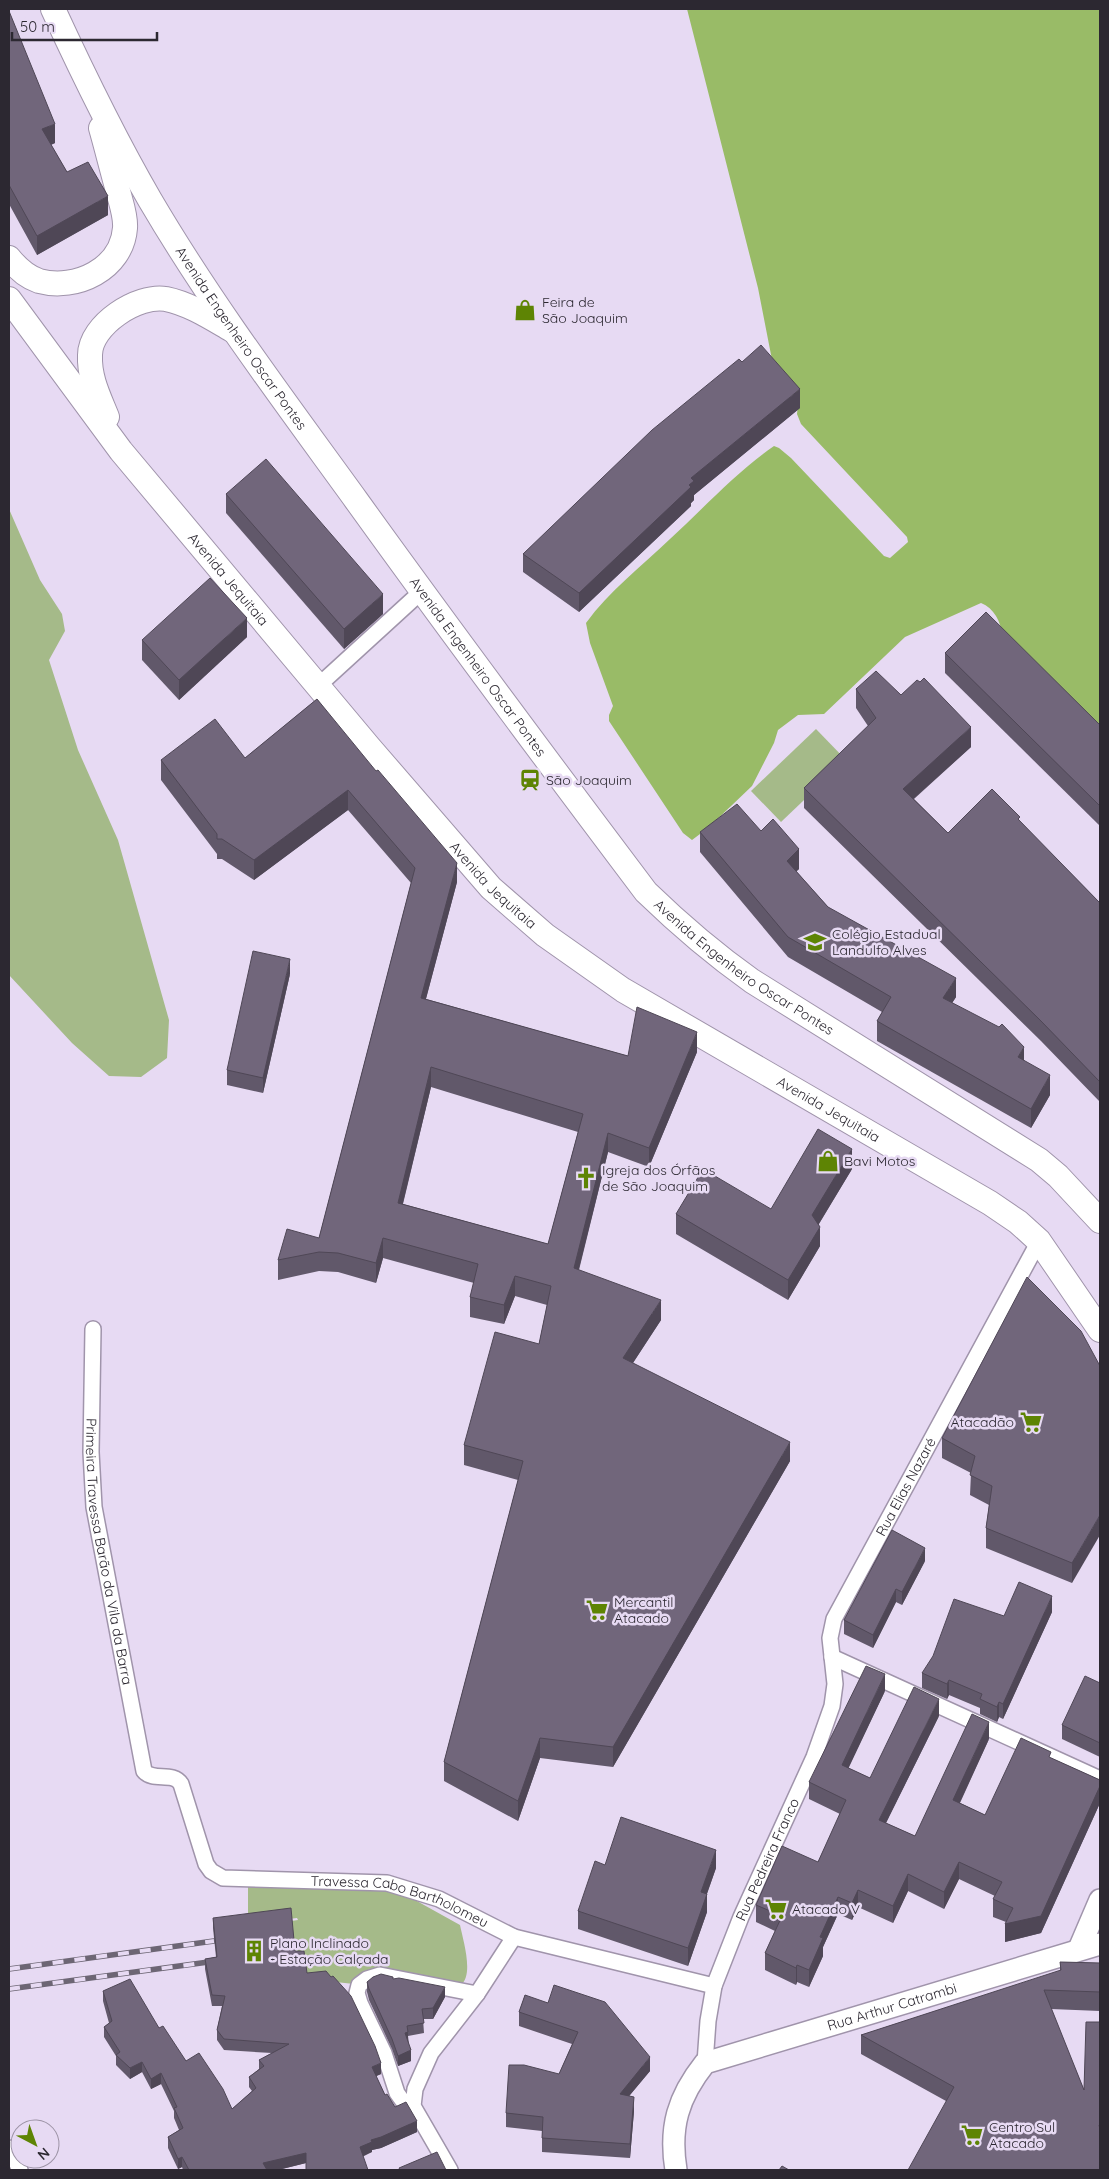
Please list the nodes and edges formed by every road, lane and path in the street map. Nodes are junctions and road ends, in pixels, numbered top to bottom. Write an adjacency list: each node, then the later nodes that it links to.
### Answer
1 (53, 9): 2 (main road, Avenida Engenheiro Oscar Pontes)
2 (92, 93): 3 (main road); 5 (main road, Avenida Engenheiro Oscar Pontes)
3 (9, 258)
4 (9, 299): 6 (main road, Avenida Jequitaia)
5 (238, 333): 6 (main road); 7 (main road, Avenida Engenheiro Oscar Pontes)
6 (121, 451): 8 (main road, Avenida Jequitaia)
7 (422, 591): 8 (street); 9 (main road, Avenida Engenheiro Oscar Pontes)
8 (318, 686): 10 (main road, Avenida Jequitaia)
9 (1100, 1221)
10 (1039, 1241): 12 (main road, Avenida Jequitaia); 13 (street, Rua Elias Nazaré)
11 (93, 1330): 14 (street, Primeira Travessa Barão da Vila da Barra)
12 (1100, 1330)
13 (832, 1657): 15 (street); 20 (street, Rua Pedreira Franco)
14 (144, 1771): 17 (street, Travessa Cabo Bartholomeu)
15 (1100, 1779)
16 (1100, 1900): 19 (main road)
17 (514, 1937): 20 (street, Travessa Cabo Bartholomeu); 21 (street)
18 (1100, 1944): 19 (main road, Rua Arthur Catrambi)
19 (1079, 1949): 22 (main road, Rua Arthur Catrambi)
20 (714, 1986): 22 (street, Rua Pedreira Franco)
21 (477, 1994): 23 (street); 23 (street)
22 (705, 2063): 27 (main road)
23 (414, 2106): 26 (street)
24 (9, 2148): 25 (street)
25 (20, 2170)
26 (450, 2170)
27 (676, 2170)

